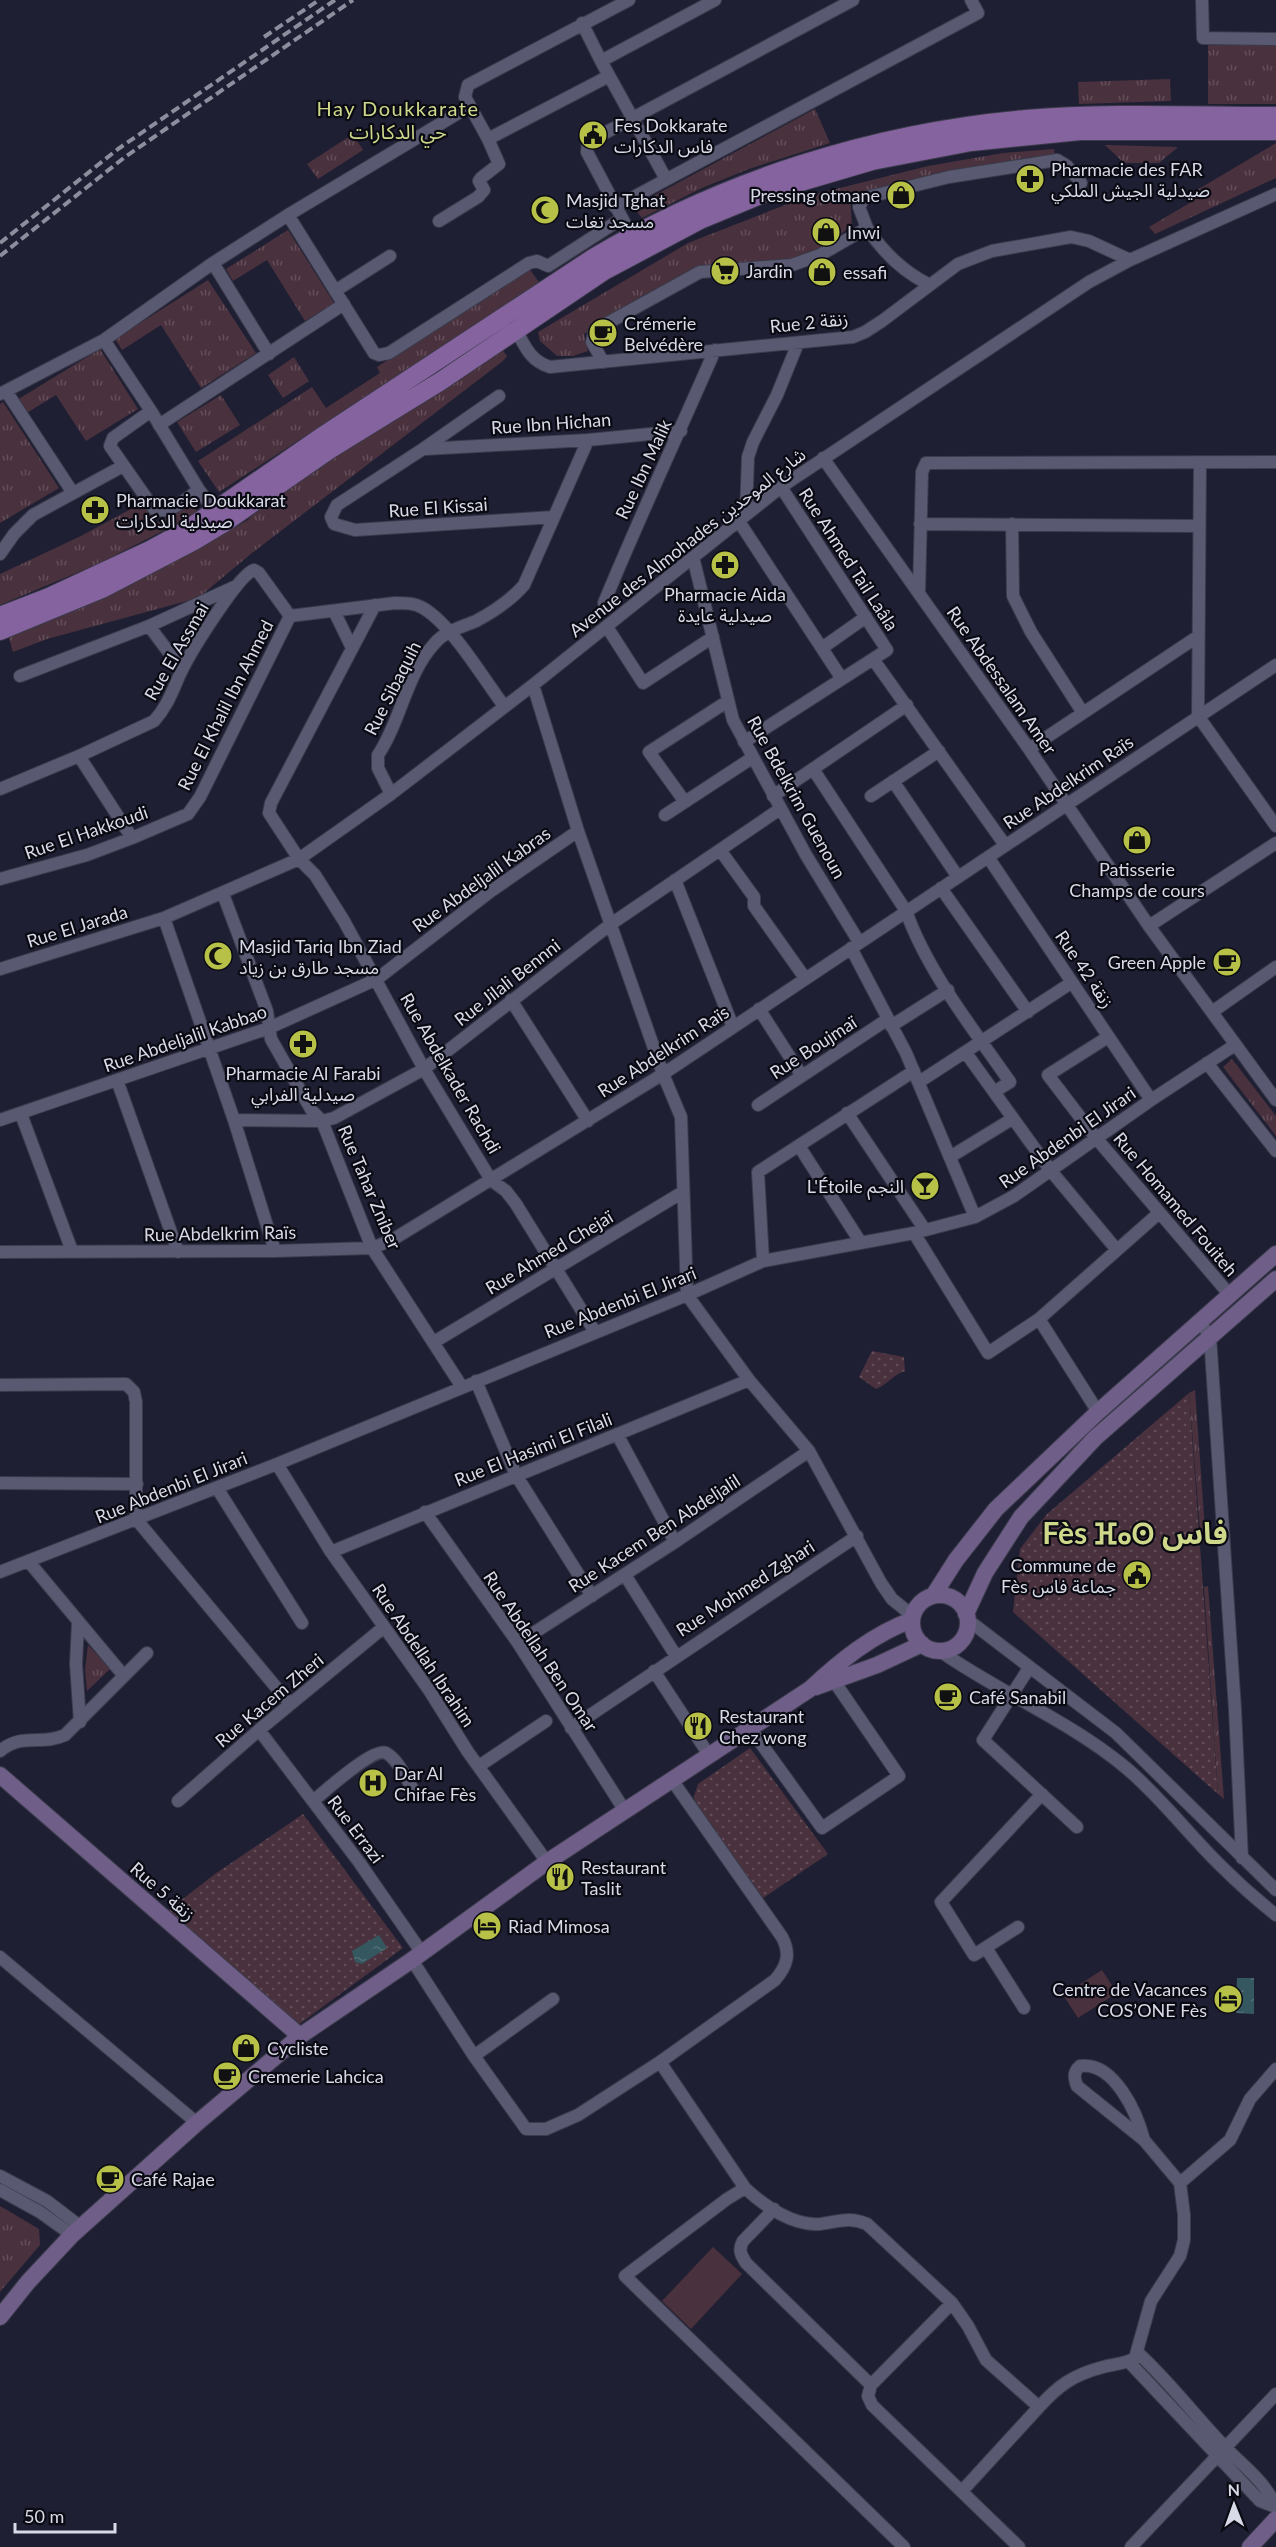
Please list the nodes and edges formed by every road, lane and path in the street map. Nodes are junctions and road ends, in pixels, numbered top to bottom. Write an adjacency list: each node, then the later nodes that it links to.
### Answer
1 (629, 0): 6 (street)
2 (715, 0): 8 (street)
3 (854, 0): 12 (street)
4 (971, 0): 15 (street)
5 (1202, 0): 7 (street)
6 (582, 23): 8 (street); 10 (street)
7 (1276, 39)
8 (601, 61): 9 (street)
9 (609, 76): 12 (street); 14 (street)
10 (470, 106): 14 (street); 19 (street)
11 (1276, 116): 23 (main road)
12 (631, 119): 15 (street); 18 (street)
13 (1276, 131): 30 (main road)
14 (488, 139): 21 (street)
15 (666, 179): 18 (street)
16 (1081, 183): 22 (street)
17 (1276, 194): 25 (street, Avenue des Almohades شارع الموحدين)
18 (615, 207): 20 (street)
19 (288, 215): 26 (street); 28 (street)
20 (621, 219): 23 (street); 29 (street)
21 (439, 221)
22 (867, 228): 27 (street); 35 (street)
23 (630, 235): 50 (main road)
24 (390, 256): 28 (street)
25 (1130, 260): 27 (street, Rue 2 زنقة); 43 (street, Avenue des Almohades شارع الموحدين)
26 (213, 263): 31 (street); 34 (street)
27 (928, 284): 32 (street, Rue 2 زنقة)
28 (335, 291): 29 (street)
29 (344, 304): 34 (street)
30 (516, 330): 35 (street, Rue 2 زنقة); 68 (main road)
31 (104, 340): 36 (street); 38 (street)
32 (798, 343): 33 (street, Rue 2 زنقة); 52 (street)
33 (715, 350): 35 (street, Rue 2 زنقة); 40 (street, Rue Ibn Malik)
34 (269, 354): 39 (street)
35 (603, 362)
36 (3, 393): 49 (street)
37 (499, 396): 42 (street)
38 (151, 411): 39 (street); 46 (street)
39 (159, 425): 48 (street)
40 (681, 431): 41 (street, Rue Ibn Hichan); 60 (street, Rue Ibn Malik)
41 (588, 440): 42 (street, Rue Ibn Hichan); 51 (street, Rue Sibaquih)
42 (423, 449): 51 (street, Rue El Kissai)
43 (823, 458): 47 (street, Avenue des Almohades شارع الموحدين); 59 (street, Rue Abdessalam Amer)
44 (1200, 462): 45 (street); 53 (street); 55 (street)
45 (1276, 462)
46 (123, 466): 48 (street); 49 (street)
47 (781, 487): 52 (street, Avenue des Almohades شارع الموحدين); 65 (street, Rue Ahmed Tail Laâla)
48 (199, 490): 50 (street)
49 (73, 493): 56 (street)
50 (215, 511): 63 (main road)
51 (554, 517): 69 (street, Rue Sibaquih)
52 (742, 517): 57 (street, Avenue des Almohades شارع الموحدين); 73 (street)
53 (920, 524): 54 (street); 59 (street)
54 (1012, 524): 55 (street); 83 (street)
55 (1199, 525): 71 (street)
56 (0, 554)
57 (693, 557): 67 (street, Avenue des Almohades شارع الموحدين); 70 (street, Rue Bdelkrim Guenoun)
58 (238, 582): 64 (street); 66 (street); 76 (street, Rue El Assmai)
59 (919, 592): 86 (street, Rue Abdessalam Amer)
60 (604, 603)
61 (375, 605): 62 (street, Rue El Khalil Ibn Ahmed); 69 (street, Rue El Khalil Ibn Ahmed); 72 (street, Rue Abdelkader Rachdi)
62 (334, 611): 64 (street, Rue El Khalil Ibn Ahmed); 72 (street)
63 (0, 616)
64 (290, 616): 100 (street, Rue El Khalil Ibn Ahmed)
65 (866, 617): 73 (street); 74 (street, Rue Ahmed Tail Laâla)
66 (149, 626): 76 (street); 77 (street)
67 (607, 627): 70 (street); 79 (street, Avenue des Almohades شارع الموحدين)
68 (0, 631)
69 (450, 632): 82 (street, Rue El Khalil Ibn Ahmed); 93 (street, Rue Sibaquih)
70 (713, 637): 80 (street, Rue Bdelkrim Guenoun)
71 (1197, 637): 83 (street); 84 (street)
72 (352, 648): 108 (street, Rue Abdelkader Rachdi)
73 (822, 648): 78 (street)
74 (873, 659): 78 (street); 81 (street)
75 (1276, 665): 84 (street, Rue Abdelkrim Raïs)
76 (182, 670): 88 (street, Rue El Assmai)
77 (20, 676)
78 (842, 679): 85 (street)
79 (533, 685): 82 (street, Avenue des Almohades شارع الموحدين); 102 (street)
80 (728, 701): 85 (street, Rue Bdelkrim Guenoun); 96 (street)
81 (907, 705): 87 (street); 90 (street)
82 (504, 706): 93 (street, Avenue des Almohades شارع الموحدين)
83 (1083, 712): 86 (street)
84 (1198, 716): 97 (street, Rue Abdelkrim Raïs); 101 (street)
85 (744, 742): 89 (street, Rue Bdelkrim Guenoun)
86 (1029, 749): 97 (street, Rue Abdessalam Amer)
87 (939, 751): 91 (street); 105 (street)
88 (79, 756): 92 (street, Rue El Assmai); 103 (street)
89 (752, 758): 94 (street, Rue Bdelkrim Guenoun); 96 (street)
90 (813, 769): 94 (street); 114 (street)
91 (893, 781): 95 (street); 109 (street)
92 (0, 789)
93 (391, 794): 108 (street, Avenue des Almohades شارع الموحدين)
94 (773, 796): 98 (street, Rue Bdelkrim Guenoun)
95 (871, 796)
96 (685, 802): 99 (street)
97 (1066, 805): 105 (street, Rue Abdelkrim Raïs); 117 (street, Rue Abdessalam Amer)
98 (780, 809): 106 (street, Rue Jilali Bennni); 118 (street, Rue Bdelkrim Guenoun)
99 (665, 815)
100 (183, 817): 103 (street, Rue El Hakkoudi)
101 (1276, 826)
102 (578, 831): 116 (street); 122 (street, Rue Abdeljalil Kabras)
103 (132, 838): 110 (street, Rue El Hakkoudi)
104 (1276, 843): 117 (street)
105 (1005, 845): 107 (street, Rue Abdelkrim Raïs)
106 (720, 850): 111 (street, Rue Jilali Bennni); 121 (street)
107 (988, 857): 109 (street, Rue Abdelkrim Raïs); 123 (street, Rue 42 زنقة)
108 (298, 859): 113 (street, Avenue des Almohades شارع الموحدين); 122 (street, Rue Abdelkader Rachdi)
109 (958, 877): 112 (street, Rue Abdelkrim Raïs)
110 (0, 879)
111 (675, 880): 116 (street, Rue Jilali Bennni); 130 (street)
112 (941, 888): 114 (street, Rue Abdelkrim Raïs); 127 (street)
113 (223, 894): 115 (street, Avenue des Almohades شارع الموحدين); 131 (street, Rue Tahar Zniber)
114 (906, 911): 118 (street, Rue Abdelkrim Raïs); 124 (street)
115 (164, 918): 120 (street, Rue El Jarada); 135 (street)
116 (611, 924): 125 (street, Rue Jilali Bennni); 139 (street)
117 (1149, 926): 128 (street, Rue Abdessalam Amer)
118 (855, 945): 121 (street, Rue Abdelkrim Raïs); 129 (street, Rue Bdelkrim Guenoun)
119 (1276, 967): 128 (street)
120 (0, 969)
121 (805, 978): 126 (street, Rue Abdelkrim Raïs)
122 (377, 979): 131 (street, Rue Abdeljalil Kabbao); 138 (street, Rue Abdelkader Rachdi)
123 (1071, 983): 127 (street); 132 (street, Rue 42 زنقة)
124 (948, 990): 129 (street, Rue Boujmaï); 133 (street)
125 (511, 1000): 138 (street, Rue Jilali Bennni); 153 (street)
126 (759, 1009): 130 (street, Rue Abdelkrim Raïs); 140 (street)
127 (1028, 1012): 133 (street)
128 (1212, 1012): 134 (street, Rue Abdessalam Amer)
129 (890, 1023): 140 (street, Rue Boujmaï); 141 (street, Rue Bdelkrim Guenoun)
130 (733, 1027): 139 (street, Rue Abdelkrim Raïs)
131 (269, 1028): 135 (street, Rue Abdeljalil Kabbao); 152 (street, Rue Tahar Zniber)
132 (1108, 1037): 144 (street, Rue 42 زنقة); 154 (street, Rue Homamed Fouiteh)
133 (983, 1042): 136 (street); 143 (street)
134 (1235, 1045): 137 (street, Rue Abdenbi El Jirari); 145 (street, Rue Abdessalam Amer)
135 (207, 1049): 142 (street, Rue Abdeljalil Kabbao); 151 (street)
136 (966, 1053): 141 (street); 143 (street)
137 (1208, 1063): 144 (street, Rue Abdenbi El Jirari); 156 (street)
138 (424, 1069): 152 (street, Rue Jilali Bennni); 159 (street, Rue Abdelkader Rachdi)
139 (663, 1074): 153 (street, Rue Abdelkrim Raïs); 160 (street)
140 (802, 1076): 146 (street, Rue Boujmaï)
141 (916, 1077): 147 (street); 157 (street, Rue Bdelkrim Guenoun)
142 (117, 1080): 148 (street, Rue Abdeljalil Kabbao); 170 (street)
143 (994, 1092): 149 (street)
144 (1151, 1100): 154 (street, Rue Abdenbi El Jirari)
145 (1276, 1100)
146 (758, 1105)
147 (847, 1113): 155 (street); 163 (street)
148 (21, 1114): 150 (street, Rue Abdeljalil Kabbao); 167 (street)
149 (1012, 1119): 157 (street); 158 (street)
150 (0, 1120)
151 (234, 1120): 152 (street, Rue Jilali Bennni); 168 (street)
152 (322, 1121): 165 (street, Rue Tahar Zniber)
153 (588, 1121): 159 (street, Rue Abdelkrim Raïs)
154 (1096, 1138): 158 (street, Rue Abdenbi El Jirari); 161 (street, Rue Homamed Fouiteh)
155 (799, 1146): 164 (street); 172 (street)
156 (1276, 1150)
157 (950, 1157): 162 (street, Rue Bdelkrim Guenoun)
158 (1051, 1171): 162 (street, Rue Abdenbi El Jirari); 166 (street)
159 (491, 1180): 165 (street, Rue Abdelkrim Raïs); 173 (street, Rue Abdelkader Rachdi)
160 (683, 1192): 173 (street, Rue Ahmed Chejaï); 176 (street)
161 (1159, 1214): 166 (street); 175 (street, Rue Homamed Fouiteh)
162 (975, 1217): 163 (street, Rue Abdenbi El Jirari)
163 (919, 1231): 164 (street, Rue Abdenbi El Jirari); 177 (street)
164 (861, 1243): 172 (street, Rue Abdenbi El Jirari)
165 (372, 1248): 168 (street, Rue Abdelkrim Raïs); 181 (street, Rue Tahar Zniber)
166 (1117, 1250): 177 (street)
167 (72, 1251): 169 (street, Rue Abdelkrim Raïs); 170 (street, Rue Abdelkrim Raïs)
168 (275, 1251): 170 (street, Rue Abdelkrim Raïs)
169 (0, 1252)
170 (178, 1252)
171 (1276, 1254): 175 (street)
172 (763, 1261): 176 (street, Rue Abdenbi El Jirari)
173 (556, 1270): 179 (street, Rue Abdelkader Rachdi); 181 (street, Rue Ahmed Chejaï)
174 (1276, 1279): 180 (street)
175 (1229, 1294): 178 (street)
176 (687, 1295): 179 (street, Rue Abdenbi El Jirari); 182 (street)
177 (1039, 1319): 186 (street)
178 (1199, 1321): 180 (street); 186 (street)
179 (596, 1332): 183 (street, Rue Abdenbi El Jirari)
180 (1210, 1336): 204 (street); 237 (street)
181 (434, 1342): 185 (street, Rue Tahar Zniber)
182 (749, 1380): 187 (street, Rue El Hasimi El Filali); 188 (street)
183 (476, 1381): 185 (street, Rue Abdenbi El Jirari); 190 (street)
184 (0, 1385): 192 (street)
185 (462, 1387): 189 (street, Rue Abdenbi El Jirari)
186 (1098, 1412): 203 (street)
187 (617, 1434): 190 (street, Rue El Hasimi El Filali); 197 (street)
188 (809, 1451): 196 (street); 197 (street, Rue Kacem Ben Abdeljalil)
189 (277, 1464): 193 (street, Rue Abdenbi El Jirari); 198 (street, Rue Abdellah Ibrahim)
190 (516, 1474): 194 (street, Rue El Hasimi El Filali); 202 (street)
191 (0, 1483): 192 (street)
192 (137, 1484): 195 (street)
193 (217, 1488): 195 (street, Rue Abdenbi El Jirari); 207 (street)
194 (425, 1512): 198 (street, Rue El Hasimi El Filali); 209 (street, Rue Abdellah Ben Omar)
195 (136, 1520): 199 (street, Rue Abdenbi El Jirari); 220 (street)
196 (857, 1536): 205 (street); 213 (street, Rue Mohmed Zghari)
197 (675, 1542): 201 (street, Rue Kacem Ben Abdeljalil)
198 (331, 1552): 208 (street, Rue Abdellah Ibrahim)
199 (29, 1562): 200 (street, Rue Abdenbi El Jirari); 206 (street)
200 (0, 1572)
201 (625, 1575): 202 (street, Rue Kacem Ben Abdeljalil); 213 (street)
202 (592, 1596): 209 (street, Rue Kacem Ben Abdeljalil)
203 (933, 1596): 204 (street); 205 (street)
204 (967, 1617): 211 (street); 214 (street)
205 (912, 1618): 210 (street); 218 (street)
206 (78, 1623): 216 (street); 221 (street)
207 (302, 1623)
208 (384, 1627): 220 (street, Rue Kacem Zheri); 228 (street, Rue Abdellah Ibrahim)
209 (518, 1643): 223 (street, Rue Abdellah Ben Omar)
210 (922, 1644): 211 (street); 217 (street)
211 (940, 1651): 219 (street)
212 (147, 1653): 216 (street)
213 (676, 1656): 215 (street, Rue Mohmed Zghari)
214 (1029, 1668): 219 (street); 237 (street)
215 (654, 1671): 223 (street, Rue Mohmed Zghari); 227 (street)
216 (124, 1676): 221 (street)
217 (834, 1681): 218 (street); 224 (street)
218 (810, 1689): 224 (street)
219 (1012, 1695): 232 (street); 240 (street)
220 (290, 1704): 225 (street, Rue Kacem Zheri)
221 (80, 1722): 226 (street)
222 (546, 1722): 228 (street)
223 (571, 1728): 235 (street, Rue Abdellah Ben Omar)
224 (750, 1728): 227 (street)
225 (259, 1730): 233 (street, Rue Kacem Zheri); 234 (street, Rue Errazi)
226 (0, 1751)
227 (709, 1755): 230 (street)
228 (479, 1766): 238 (street, Rue Abdellah Ibrahim)
229 (0, 1775): 247 (street, Rue 5 زنقة)
230 (672, 1780): 235 (street); 249 (street, Rue Errazi)
231 (414, 1791): 234 (street)
232 (1042, 1794): 236 (street); 242 (street)
233 (178, 1801)
234 (313, 1801): 243 (street, Rue Errazi)
235 (625, 1811): 238 (street)
236 (1077, 1827)
237 (1242, 1858): 239 (street)
238 (547, 1862): 243 (street)
239 (1276, 1890)
240 (1276, 1915)
241 (1018, 1928): 242 (street)
242 (986, 1948): 246 (street)
243 (417, 1956): 247 (street); 248 (street, Rue Errazi)
244 (0, 1957): 251 (street)
245 (553, 1999): 248 (street)
246 (1023, 2008)
247 (300, 2036): 251 (street)
248 (474, 2056): 249 (street, Rue Errazi)
249 (660, 2062): 255 (street)
250 (1276, 2069): 254 (street)
251 (197, 2123): 258 (street)
252 (1144, 2140): 252 (street); 254 (street)
253 (0, 2176): 258 (street)
254 (1180, 2183): 261 (street)
255 (745, 2188): 257 (street); 269 (street)
256 (0, 2190): 258 (street)
257 (774, 2209): 259 (street); 262 (street)
258 (77, 2231): 260 (street)
259 (952, 2303): 262 (street); 264 (street)
260 (0, 2317)
261 (1133, 2357): 264 (street); 265 (street)
262 (871, 2385): 266 (street)
263 (1276, 2394): 265 (street)
264 (1039, 2407): 266 (street)
265 (1221, 2452): 267 (street); 271 (street)
266 (962, 2491): 270 (street)
267 (1276, 2507)
268 (1276, 2519): 272 (street)
269 (904, 2547)
270 (1018, 2547)
271 (1131, 2547)
272 (1250, 2547)

